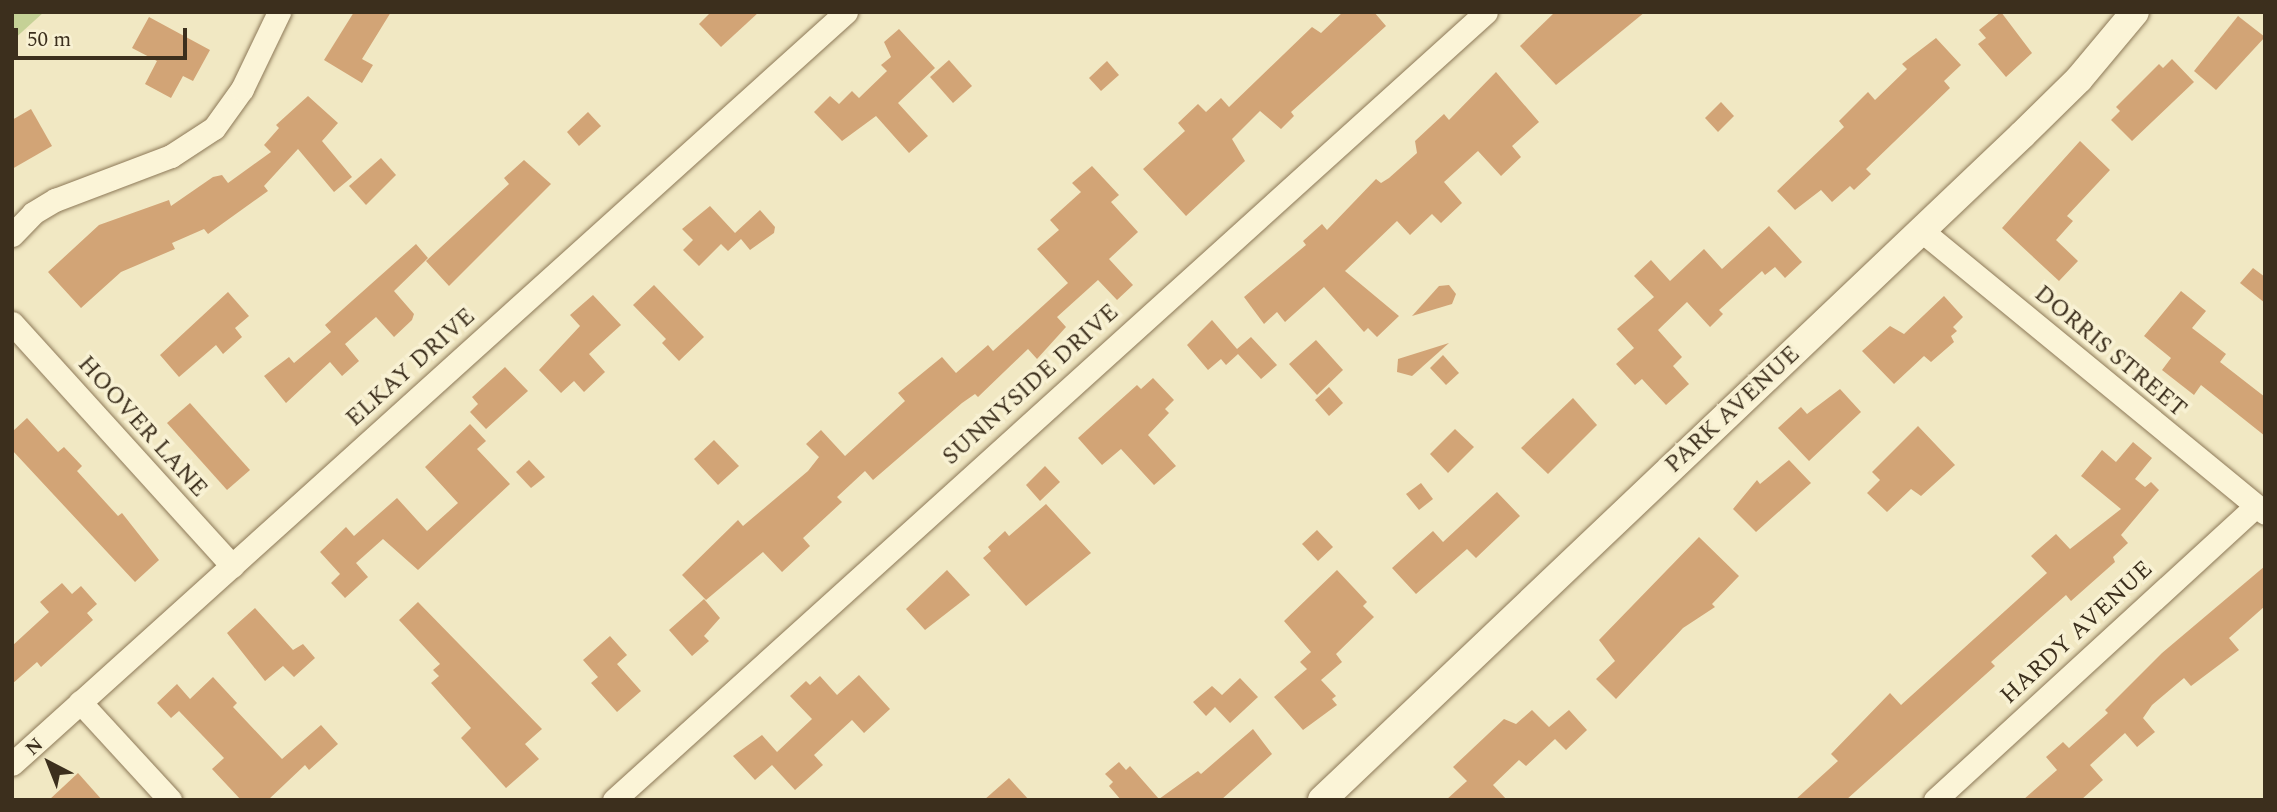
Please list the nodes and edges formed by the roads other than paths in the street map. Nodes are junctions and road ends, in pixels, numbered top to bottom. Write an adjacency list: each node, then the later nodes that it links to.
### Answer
1 (279, 12): 6 (street)
2 (846, 12): 9 (street, ELKAY DRIVE)
3 (1486, 12): 13 (street, SUNNYSIDE DRIVE)
4 (2135, 12): 5 (street, PARK AVENUE)
5 (1922, 230): 8 (street, DORRIS STREET); 14 (street, PARK AVENUE)
6 (12, 234)
7 (12, 323): 9 (street, HOOVER LANE)
8 (2260, 509): 15 (street, HARDY AVENUE)
9 (232, 566): 10 (street, ELKAY DRIVE)
10 (80, 702): 11 (street, ELKAY DRIVE); 12 (street)
11 (12, 764)
12 (170, 800)
13 (614, 800)
14 (1322, 800)
15 (1935, 800)

